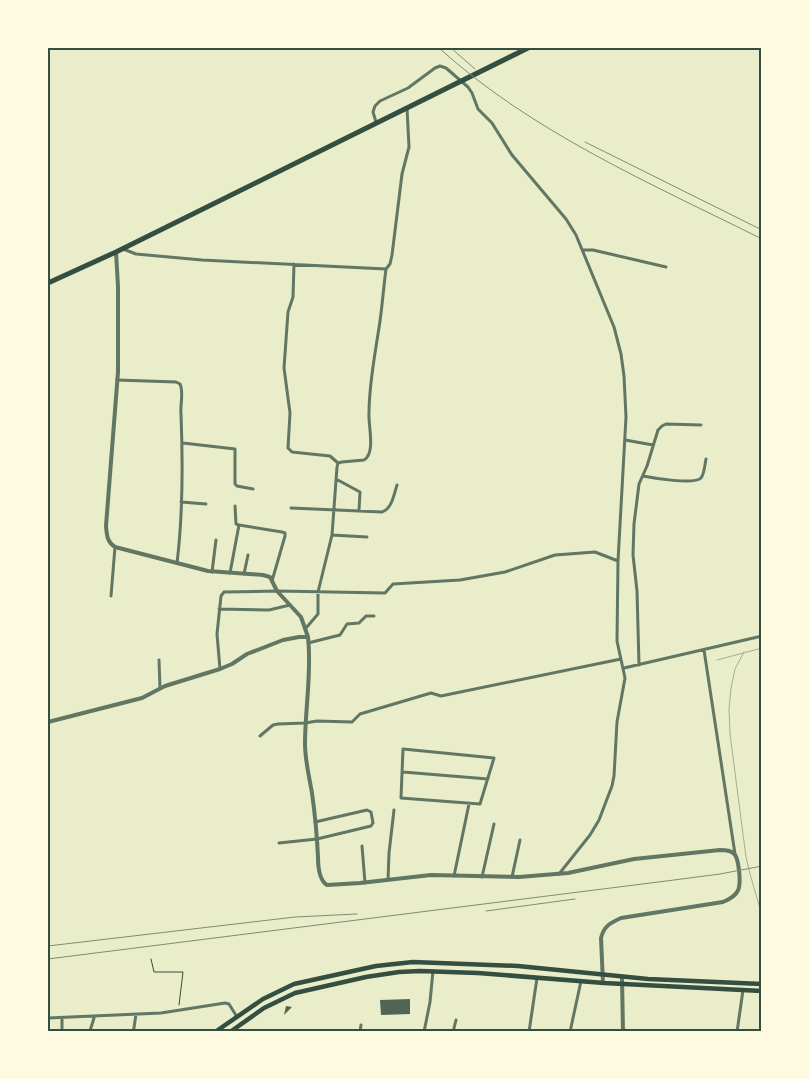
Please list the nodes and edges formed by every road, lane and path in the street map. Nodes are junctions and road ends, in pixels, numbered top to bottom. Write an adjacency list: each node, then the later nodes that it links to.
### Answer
1 (528, 48): 2 (highway)
2 (406, 106): 3 (highway); 9 (street)
3 (376, 122): 4 (highway); 5 (street)
4 (123, 248): 6 (highway); 7 (street)
5 (582, 250): 8 (street); 13 (street)
6 (116, 252): 10 (highway); 11 (street)
7 (294, 264): 9 (street); 17 (street)
8 (666, 266)
9 (386, 269): 17 (street)
10 (48, 283)
11 (117, 380): 14 (street); 32 (street)
12 (701, 425): 15 (street)
13 (624, 440): 15 (street); 34 (street)
14 (183, 443): 21 (street); 22 (street)
15 (654, 445): 18 (street)
16 (706, 459): 18 (street)
17 (338, 463): 19 (street)
18 (642, 476): 53 (street)
19 (336, 479): 26 (street); 27 (street)
20 (397, 485): 27 (street)
21 (253, 489)
22 (181, 502): 23 (street); 35 (street)
23 (206, 504)
24 (236, 506): 28 (street)
25 (291, 508): 26 (street)
26 (335, 510): 27 (street); 29 (street)
27 (359, 510)
28 (239, 525): 37 (street); 39 (street)
29 (332, 535): 30 (street); 41 (street)
30 (367, 537)
31 (216, 540): 36 (street)
32 (115, 547): 35 (street); 42 (street)
33 (248, 555): 38 (street)
34 (618, 562): 41 (street); 52 (street)
35 (177, 564): 36 (street)
36 (212, 572): 37 (street)
37 (230, 573): 38 (street)
38 (244, 574): 39 (street)
39 (272, 582): 40 (street)
40 (277, 591): 41 (street); 43 (street); 44 (street)
41 (318, 592): 46 (street)
42 (111, 596)
43 (290, 606): 44 (street); 46 (street)
44 (219, 609): 55 (street)
45 (374, 616): 49 (street)
46 (306, 628): 48 (street)
47 (762, 636): 50 (street)
48 (308, 637): 49 (street); 55 (street)
49 (308, 643): 58 (street)
50 (704, 650): 53 (street); 70 (street)
51 (159, 660): 56 (street)
52 (621, 660): 54 (street); 58 (street)
53 (638, 665): 54 (street)
54 (624, 668): 71 (street)
55 (220, 669): 56 (street)
56 (160, 688): 57 (street)
57 (48, 722)
58 (305, 724): 59 (street); 64 (street)
59 (260, 736)
60 (403, 772): 61 (street); 61 (street); 62 (street)
61 (488, 779): 62 (street)
62 (469, 803): 73 (street)
63 (394, 810): 75 (street)
64 (315, 822): 66 (street); 66 (street)
65 (494, 824): 74 (street)
66 (317, 838): 68 (street); 76 (street)
67 (520, 840): 72 (street)
68 (279, 842)
69 (362, 846): 76 (street)
70 (735, 854): 71 (street); 81 (street)
71 (559, 874): 72 (street)
72 (512, 876): 74 (street)
73 (454, 877): 74 (street); 75 (street)
74 (482, 877)
75 (388, 880): 76 (street)
76 (365, 883)
77 (151, 959): 93 (path)
78 (365, 968): 79 (main road); 83 (main road); 91 (main road)
79 (539, 968): 81 (main road); 84 (main road)
80 (433, 971): 83 (main road); 84 (main road); 107 (street)
81 (602, 975): 82 (main road); 86 (street)
82 (622, 976): 87 (street); 88 (main road)
83 (366, 977): 92 (main road)
84 (538, 977): 85 (main road); 109 (street)
85 (581, 981): 86 (main road); 110 (street)
86 (602, 983): 87 (main road)
87 (622, 984): 89 (main road); 102 (street)
88 (762, 984)
89 (743, 990): 90 (main road); 112 (street)
90 (762, 991)
91 (263, 999): 92 (main road); 96 (main road)
92 (267, 1007): 105 (main road)
93 (179, 1011): 94 (street); 96 (street)
94 (136, 1014): 95 (street); 101 (street)
95 (94, 1017): 98 (street); 101 (street)
96 (237, 1017): 104 (main road)
97 (48, 1018): 98 (street)
98 (62, 1018): 103 (street)
99 (456, 1020): 108 (street)
100 (362, 1025): 106 (street)
101 (90, 1031)
102 (623, 1031): 111 (street)
103 (62, 1032)
104 (215, 1032)
105 (230, 1032)
106 (360, 1032)
107 (424, 1032)
108 (453, 1032)
109 (529, 1032)
110 (570, 1032)
111 (642, 1032)
112 (737, 1032)

